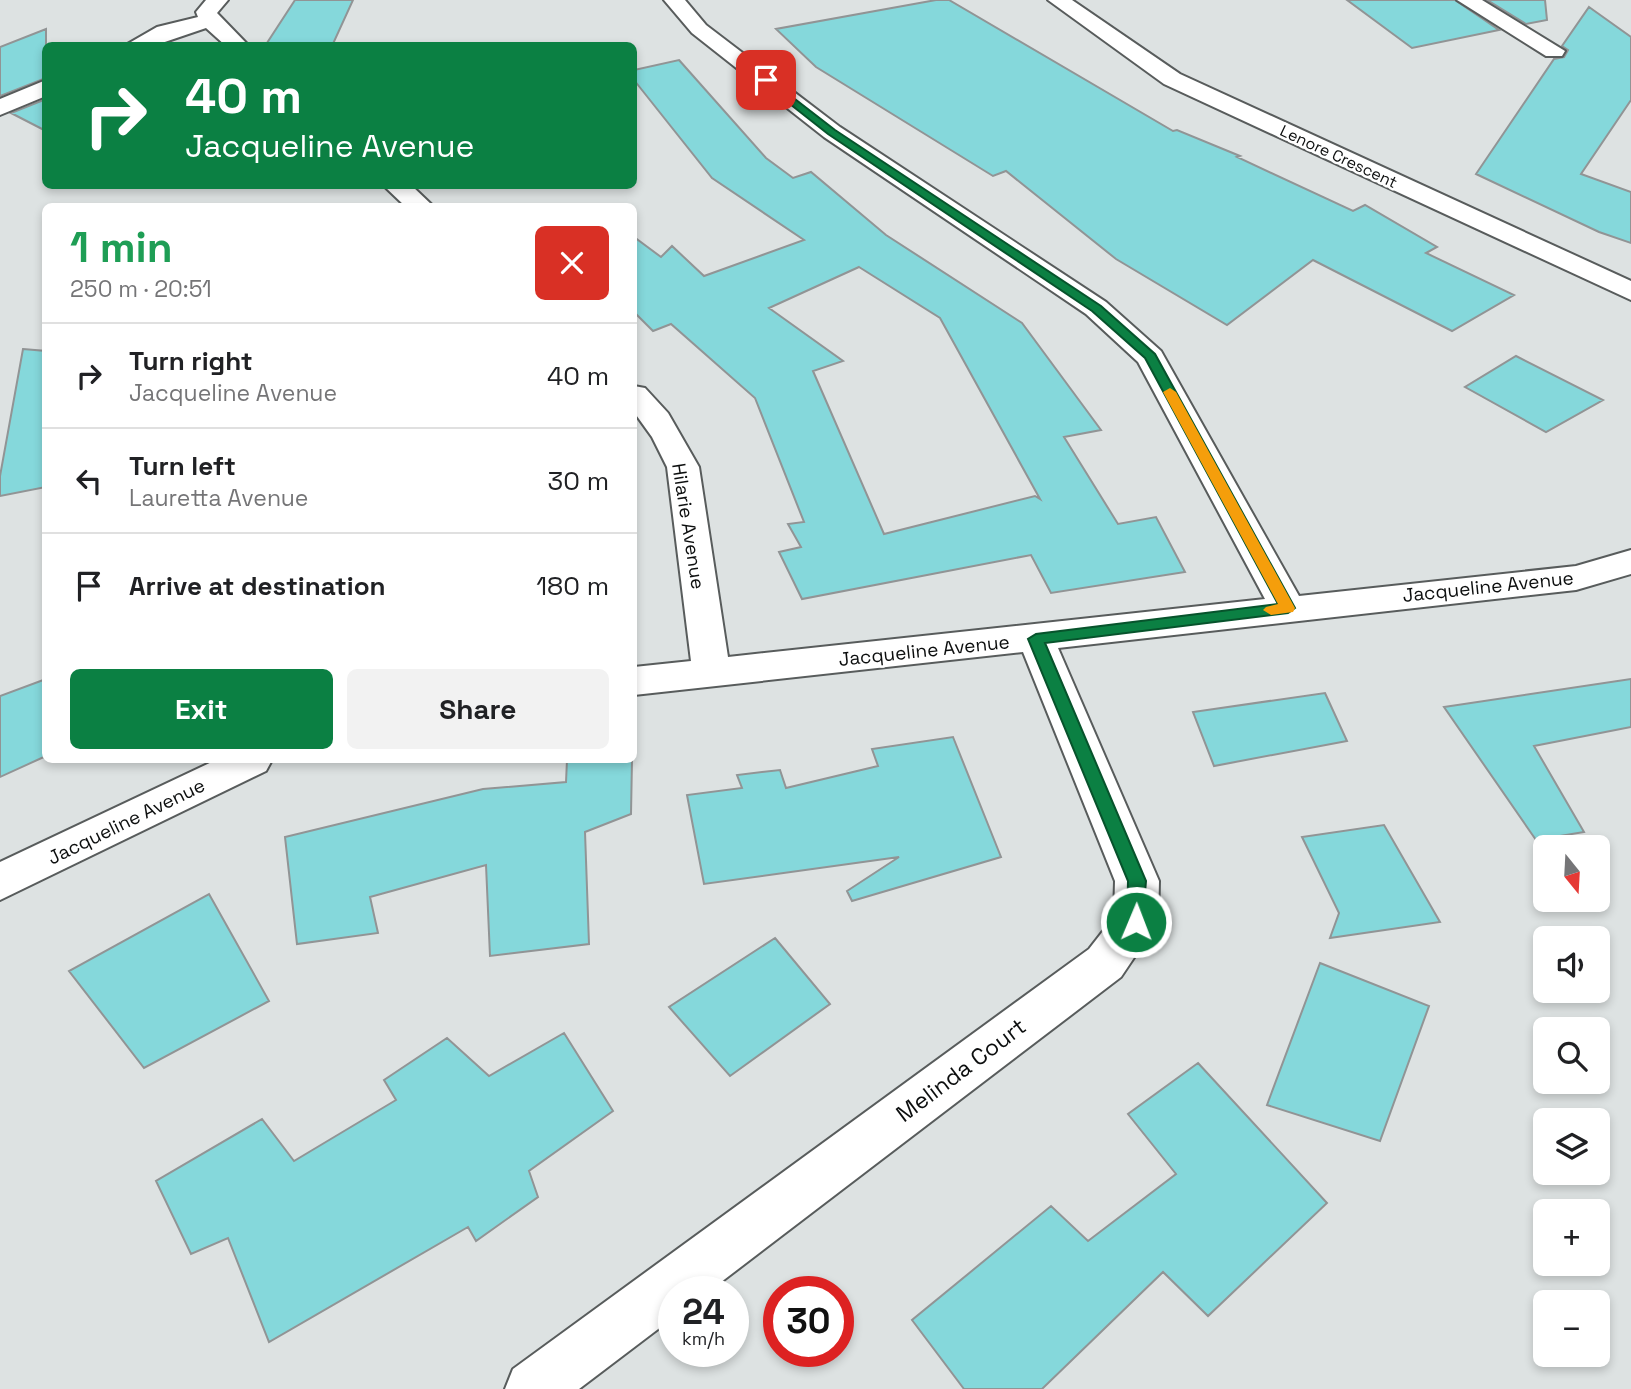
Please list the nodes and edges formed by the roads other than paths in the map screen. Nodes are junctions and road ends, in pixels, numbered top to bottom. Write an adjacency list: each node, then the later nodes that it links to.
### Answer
1 (674, 0): 15 (street)
2 (1058, 0): 12 (street, Lenore Crescent)
3 (1467, 0): 7 (street)
4 (214, 10): 5 (street); 6 (street)
5 (143, 42)
6 (236, 42)
7 (1554, 51)
8 (42, 89): 9 (street)
9 (0, 108)
10 (400, 189): 11 (street)
11 (417, 203)
12 (1631, 292)
13 (637, 399): 17 (street, Hilarie Avenue)
14 (1631, 562): 15 (street, Jacqueline Avenue)
15 (1288, 608): 16 (street, Jacqueline Avenue)
16 (1036, 639): 17 (street, Jacqueline Avenue); 21 (street, Melinda Court)
17 (711, 671): 18 (street, Jacqueline Avenue)
18 (637, 681)
19 (246, 763): 20 (street, Jacqueline Avenue)
20 (0, 882)
21 (533, 1389)

